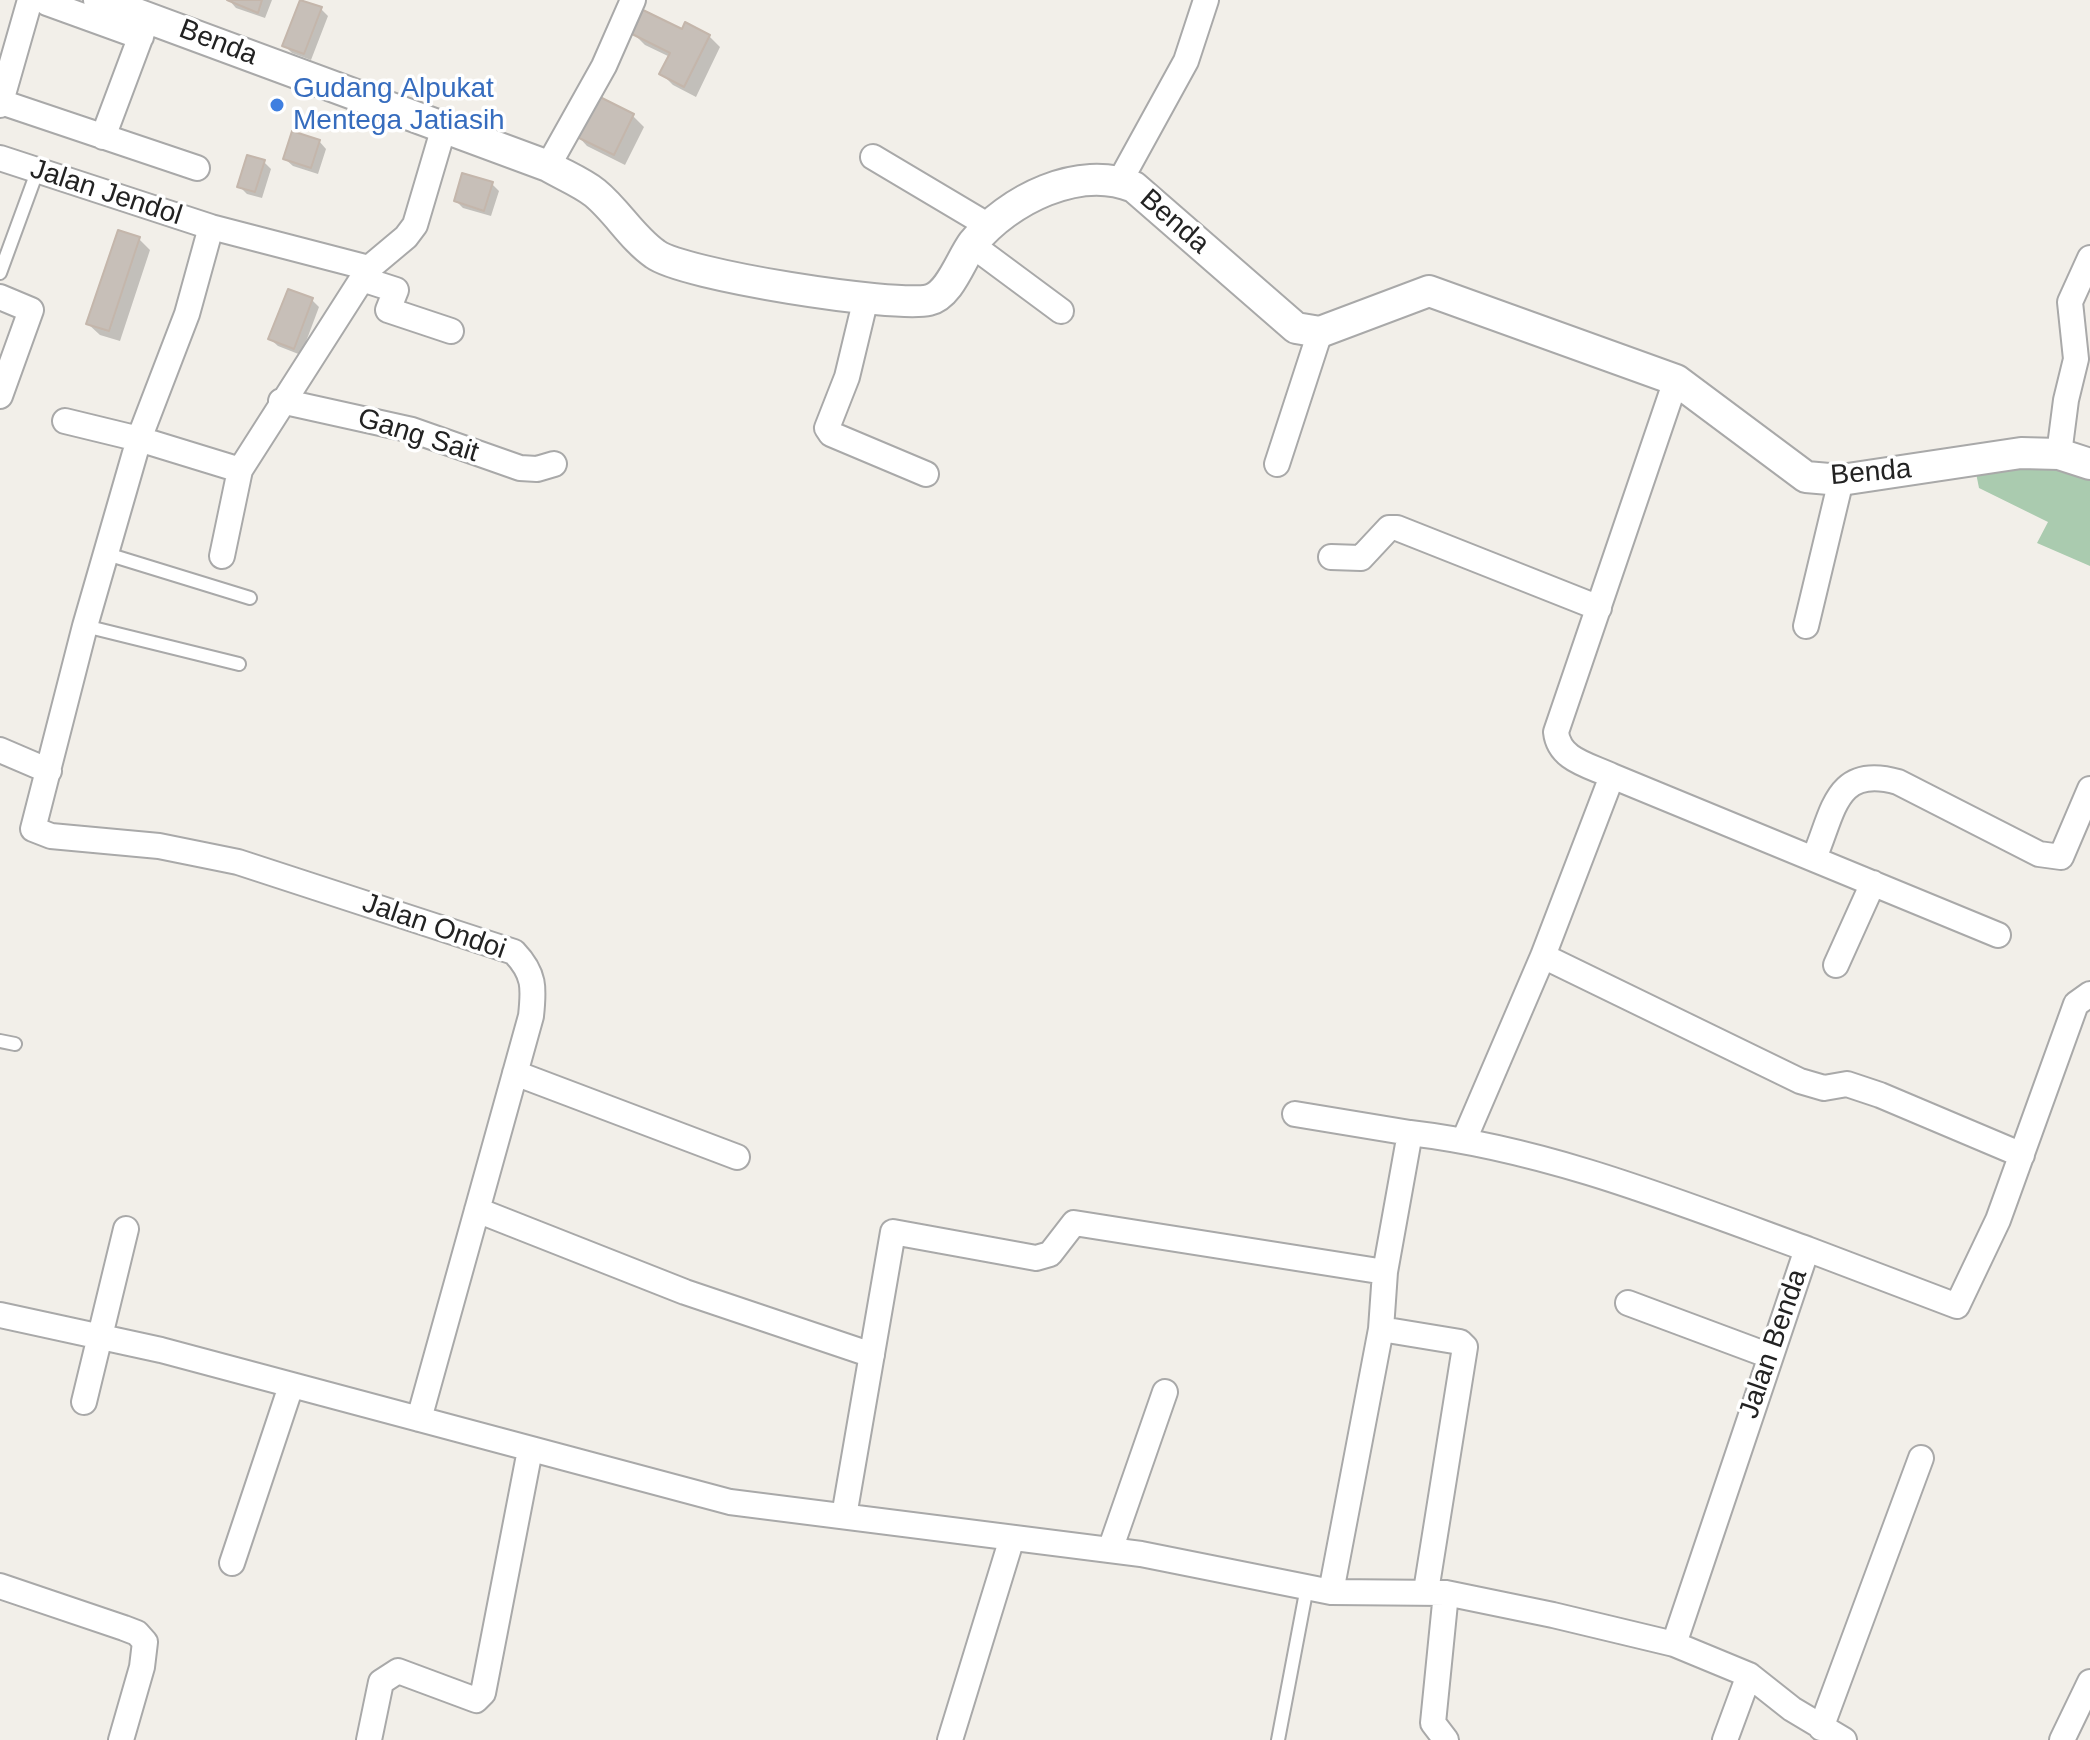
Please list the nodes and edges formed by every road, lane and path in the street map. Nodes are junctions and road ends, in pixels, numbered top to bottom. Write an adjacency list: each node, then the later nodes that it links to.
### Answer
1 (99, 0): 5 (street, Benda)
2 (633, 0): 11 (street)
3 (1206, 0): 14 (street)
4 (39, 2): 5 (street); 6 (street)
5 (144, 27): 7 (street, Benda); 8 (street)
6 (0, 103): 8 (street)
7 (444, 127): 11 (street, Benda); 19 (street)
8 (103, 137): 12 (street)
9 (873, 157): 16 (street)
10 (0, 158): 13 (street, Jalan Jendol)
11 (548, 166): 21 (street, Benda)
12 (197, 168)
13 (37, 172): 15 (street, Jalan Jendol); 18 (lane)
14 (1120, 181): 16 (street, Benda); 24 (street, Benda)
15 (211, 227): 19 (street, Jalan Jendol); 29 (street)
16 (980, 235): 21 (street, Benda); 22 (street)
17 (2090, 258): 30 (street)
18 (0, 273)
19 (365, 273): 23 (street, Jalan Jendol); 27 (street)
20 (0, 297): 26 (street)
21 (866, 298): 35 (street)
22 (1061, 311)
23 (451, 331)
24 (1320, 332): 25 (street, Benda); 32 (street)
25 (1676, 380): 36 (street, Benda); 41 (street)
26 (0, 396)
27 (281, 401): 31 (street, Gang Sait); 34 (street)
28 (65, 421): 29 (street)
29 (139, 439): 34 (street); 37 (street)
30 (2059, 454): 33 (street, Benda); 36 (street, Benda)
31 (554, 464)
32 (1277, 464)
33 (2090, 464)
34 (240, 470): 38 (street)
35 (926, 474)
36 (1841, 480): 43 (street)
37 (107, 554): 40 (lane); 42 (street)
38 (222, 556)
39 (1331, 557): 41 (street)
40 (250, 598)
41 (1599, 608): 47 (street)
42 (85, 626): 44 (lane); 46 (street)
43 (1806, 626)
44 (239, 664)
45 (0, 750): 46 (street)
46 (49, 771): 57 (street, Jalan Ondoi)
47 (1612, 776): 49 (street); 52 (street)
48 (2090, 789): 49 (street)
49 (1814, 858): 50 (street)
50 (1873, 883): 51 (street); 53 (street)
51 (1998, 935)
52 (1543, 956): 60 (street); 61 (street)
53 (1836, 965)
54 (2089, 989): 61 (street, Jalan Benda)
55 (0, 1041): 56 (lane)
56 (15, 1044)
57 (515, 1073): 62 (street); 63 (street, Jalan Ondoi)
58 (1295, 1114): 59 (street)
59 (1410, 1133): 60 (street); 66 (street)
60 (1464, 1140): 65 (street)
61 (2022, 1155): 65 (street, Jalan Benda)
62 (737, 1157)
63 (477, 1210): 71 (street); 76 (street, Jalan Ondoi)
64 (126, 1229): 70 (street)
65 (1807, 1249): 72 (street, Jalan Benda)
66 (1385, 1272): 69 (street); 71 (street)
67 (1628, 1303): 72 (street)
68 (0, 1315): 70 (street)
69 (1381, 1329): 84 (street); 85 (street)
70 (98, 1335): 73 (street); 75 (street)
71 (872, 1355): 79 (street)
72 (1770, 1356): 86 (street, Jalan Benda)
73 (291, 1386): 76 (street); 82 (street)
74 (1165, 1392): 81 (street)
75 (84, 1402)
76 (419, 1419): 77 (street)
77 (530, 1450): 79 (street); 91 (street)
78 (1921, 1458): 89 (street)
79 (844, 1516): 80 (street)
80 (1012, 1538): 81 (street); 92 (street)
81 (1110, 1550): 84 (street)
82 (232, 1563)
83 (0, 1586): 90 (street)
84 (1319, 1590): 85 (street); 93 (lane)
85 (1436, 1592): 86 (street); 94 (street)
86 (1674, 1644): 87 (street)
87 (1749, 1675): 89 (street); 95 (street)
88 (2090, 1682): 97 (street)
89 (1821, 1728): 96 (street)
90 (121, 1740)
91 (369, 1740)
92 (950, 1740)
93 (1278, 1740)
94 (1446, 1740)
95 (1725, 1740)
96 (1844, 1740)
97 (2062, 1740)

